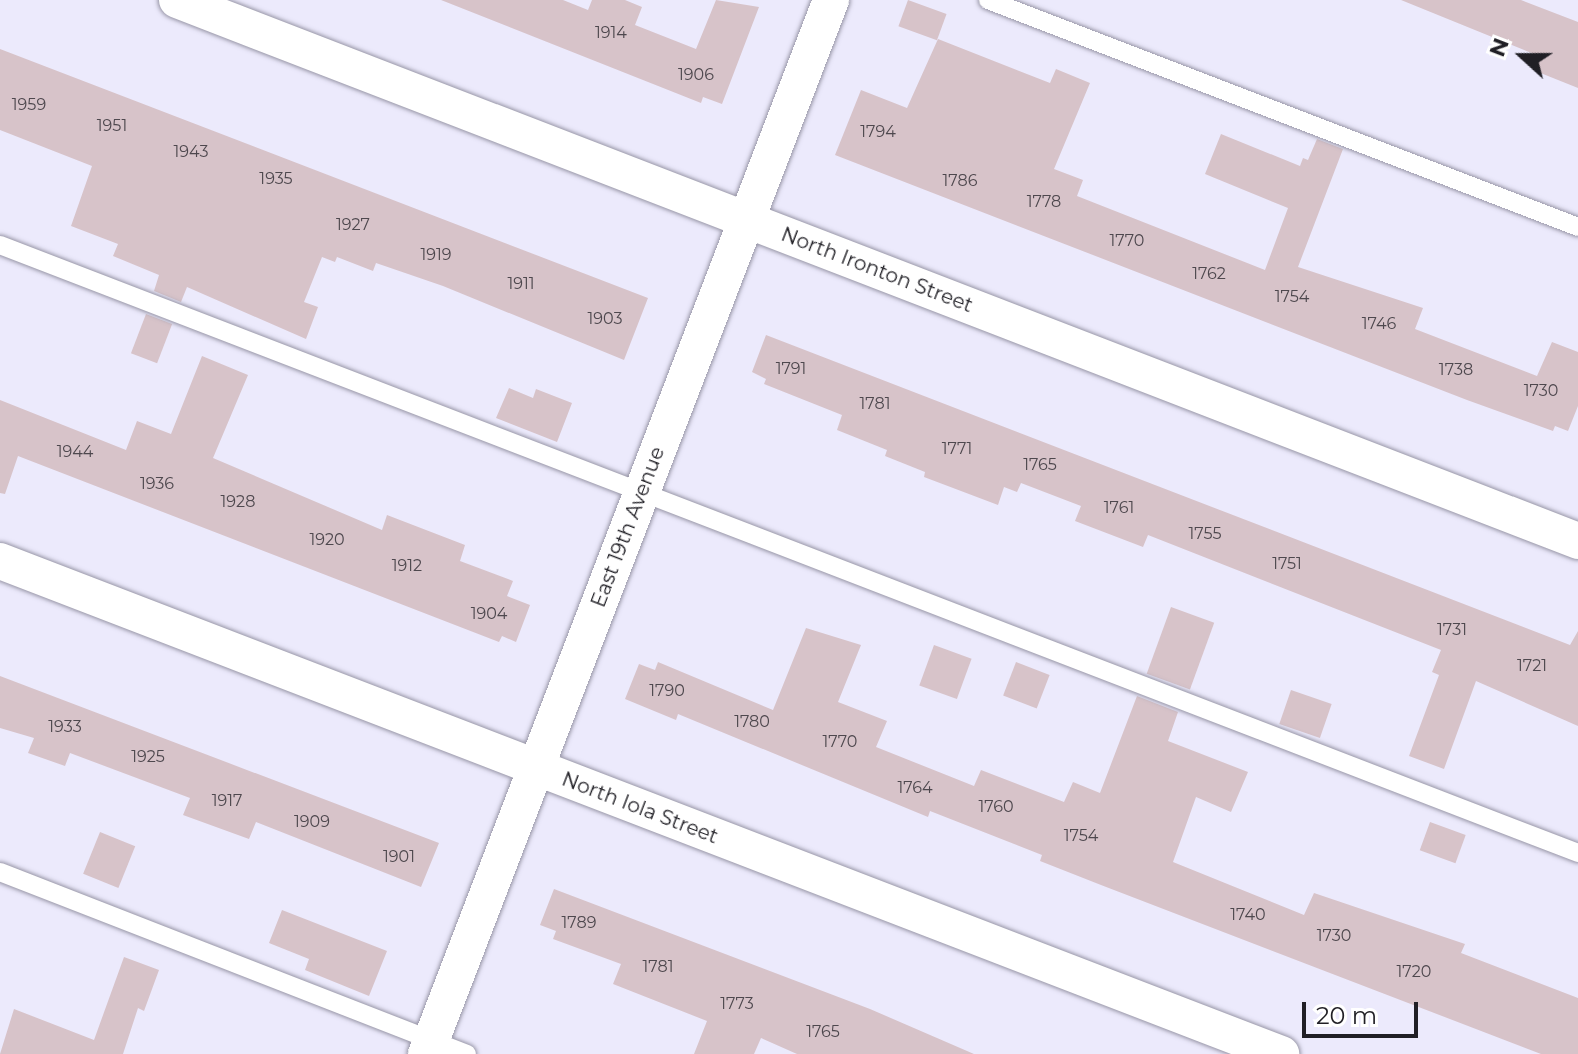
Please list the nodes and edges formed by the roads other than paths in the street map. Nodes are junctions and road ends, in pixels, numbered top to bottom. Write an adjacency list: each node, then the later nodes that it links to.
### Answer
1 (177, 0): 4 (street, North Ironton Street)
2 (831, 0): 4 (street, East 19th Avenue)
3 (988, 0): 5 (lane)
4 (745, 219): 7 (street, East 19th Avenue); 8 (street, North Ironton Street)
5 (1578, 227)
6 (0, 245): 7 (lane)
7 (640, 494): 10 (street, East 19th Avenue); 11 (lane)
8 (1578, 541)
9 (0, 561): 10 (street, North Iola Street)
10 (535, 768): 13 (street, East 19th Avenue); 15 (street, North Iola Street)
11 (1578, 853)
12 (0, 872): 13 (lane)
13 (429, 1047): 14 (lane)
14 (467, 1054)
15 (1281, 1054)

